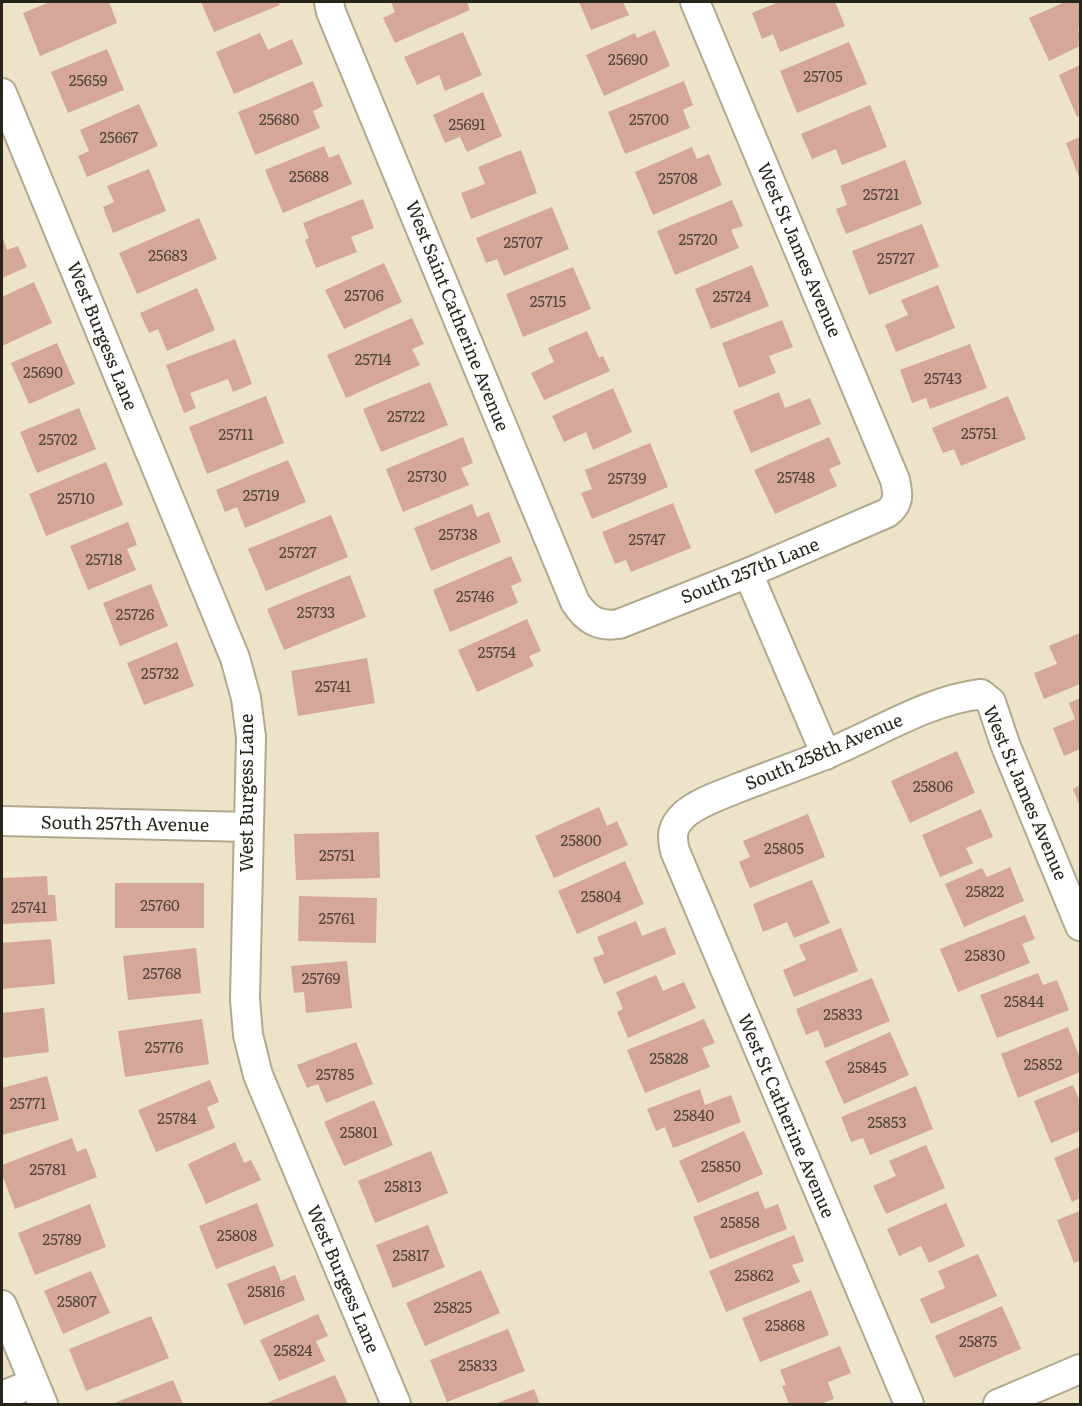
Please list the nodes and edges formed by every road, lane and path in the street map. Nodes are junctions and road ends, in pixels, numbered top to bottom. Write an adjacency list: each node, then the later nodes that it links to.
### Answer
1 (329, 2): 6 (street, West Saint Catherine Avenue)
2 (695, 2): 4 (street, West St James Avenue)
3 (2, 93): 11 (street, West Burgess Lane)
4 (898, 500): 5 (street, South 257th Lane)
5 (748, 573): 6 (street, South 257th Lane); 8 (street)
6 (595, 623)
7 (981, 694): 8 (street, South 258th Avenue); 12 (street, West St James Avenue)
8 (825, 755): 10 (street, South 258th Avenue)
9 (2, 821): 11 (street, South 257th Avenue)
10 (675, 825): 18 (street, West St Catherine Avenue)
11 (248, 827): 17 (street, West Burgess Lane)
12 (1080, 926)
13 (2, 1305): 15 (street)
14 (1080, 1369): 19 (street)
15 (38, 1394): 16 (street)
16 (2, 1396)
17 (396, 1404)
18 (909, 1404)
19 (998, 1404)

